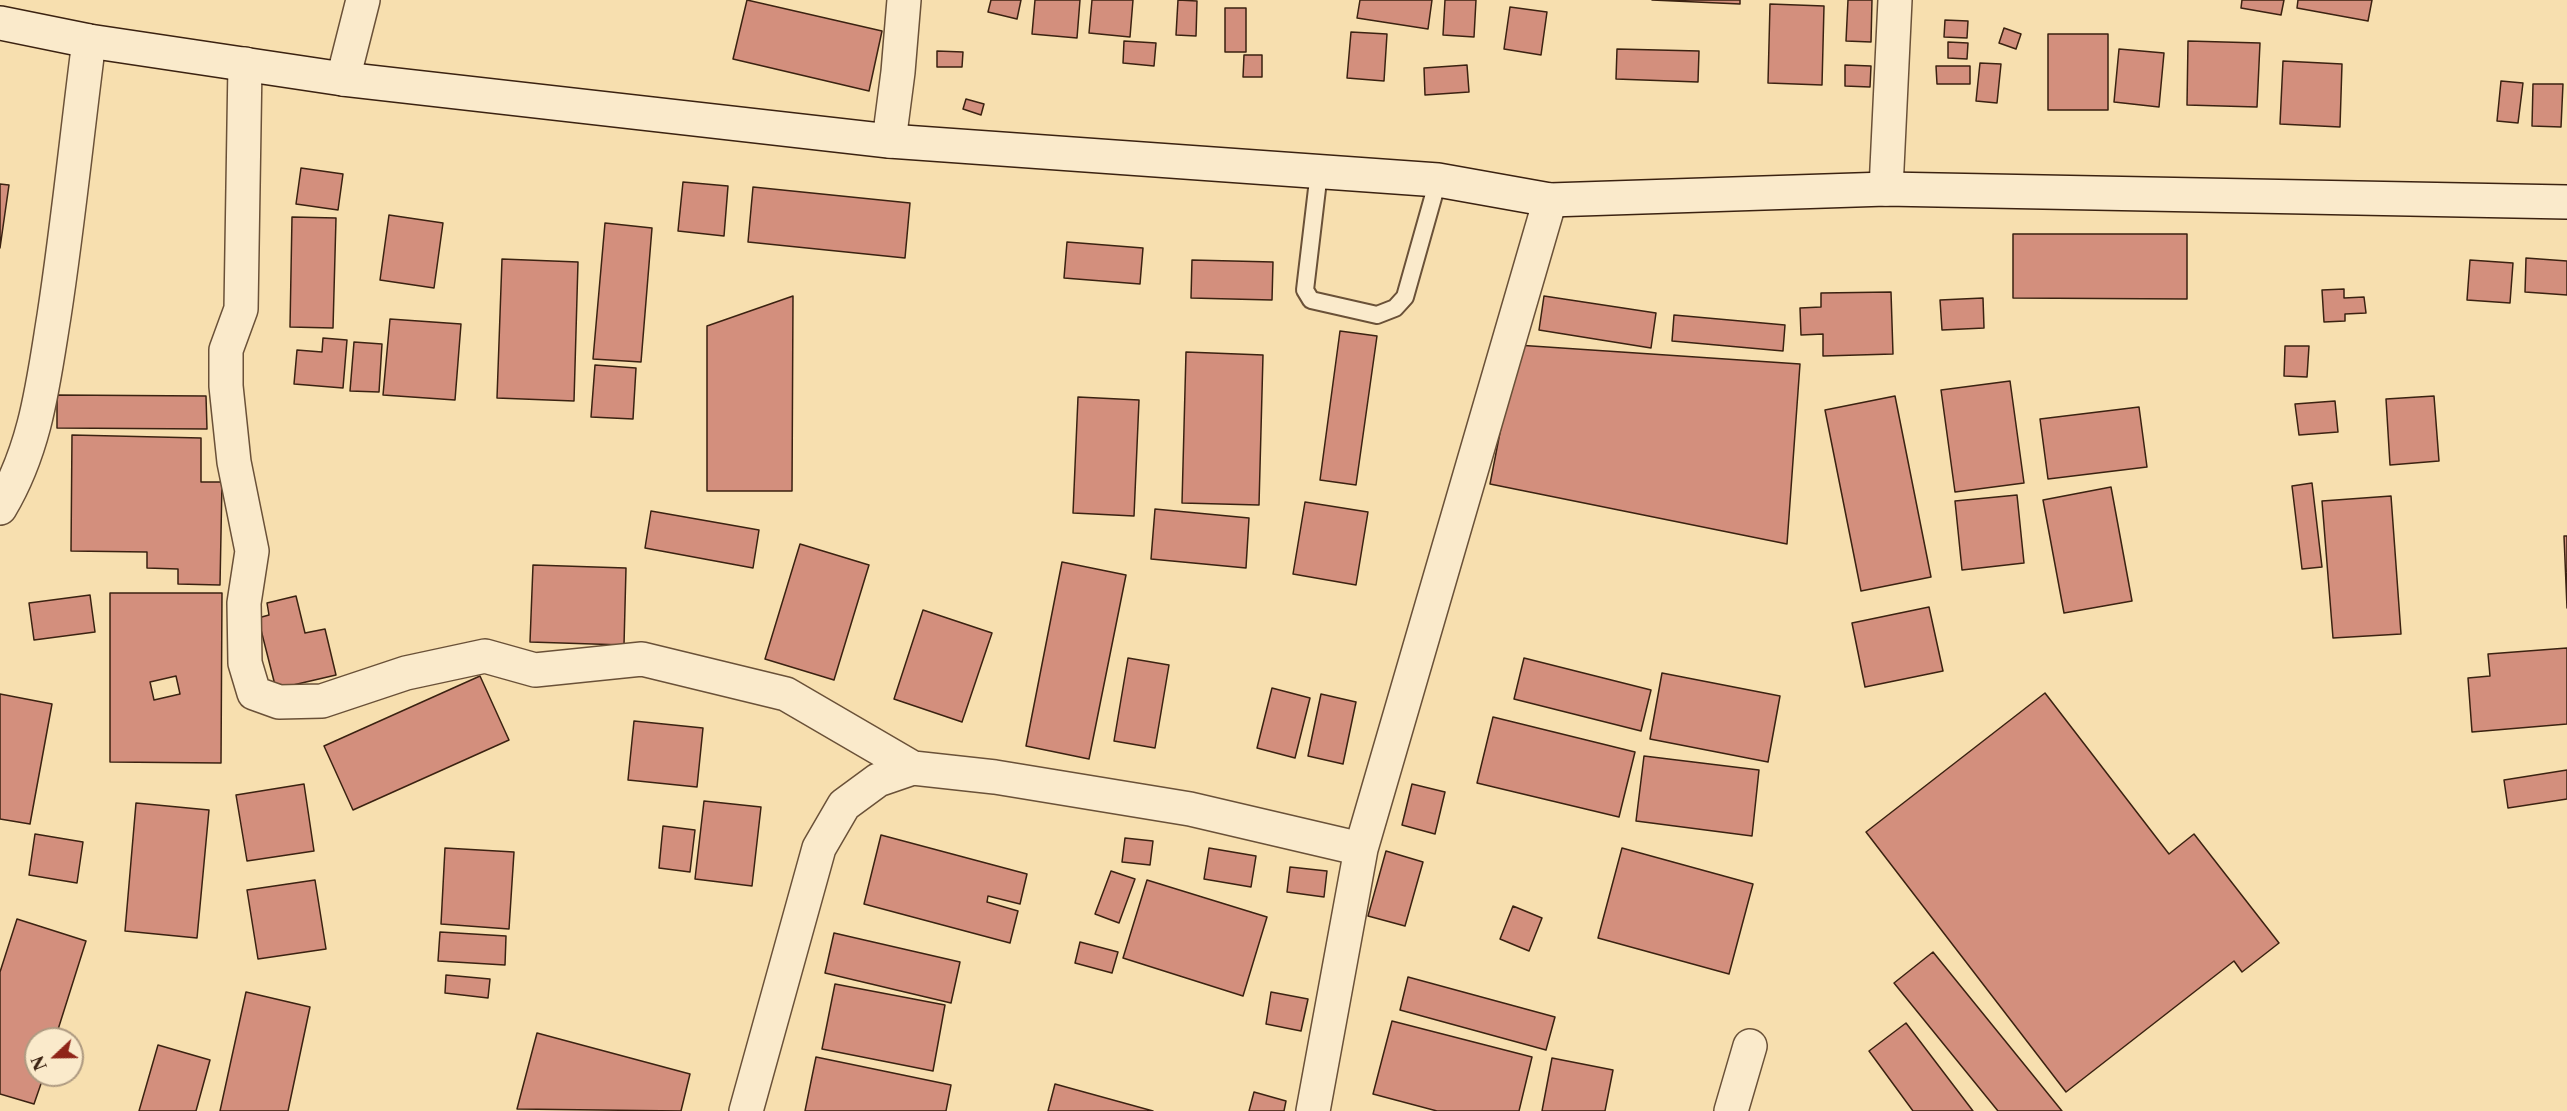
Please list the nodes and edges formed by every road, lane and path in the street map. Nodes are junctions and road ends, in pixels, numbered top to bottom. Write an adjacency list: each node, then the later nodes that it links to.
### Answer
1 (363, 0): 7 (street)
2 (904, 0): 8 (street)
3 (1894, 0): 11 (street)
4 (0, 23): 5 (street)
5 (88, 41): 6 (street); 14 (street)
6 (245, 64): 7 (street); 15 (street)
7 (343, 79): 8 (street)
8 (889, 141): 9 (street)
9 (1319, 172): 10 (street); 10 (lane)
10 (1437, 180): 12 (street)
11 (1886, 189): 12 (street); 13 (street)
12 (1550, 200): 16 (street)
13 (2567, 202)
14 (0, 508)
15 (913, 768): 16 (street); 18 (street)
16 (1361, 849): 19 (street)
17 (1750, 1046): 20 (street)
18 (746, 1111)
19 (1313, 1111)
20 (1731, 1111)

